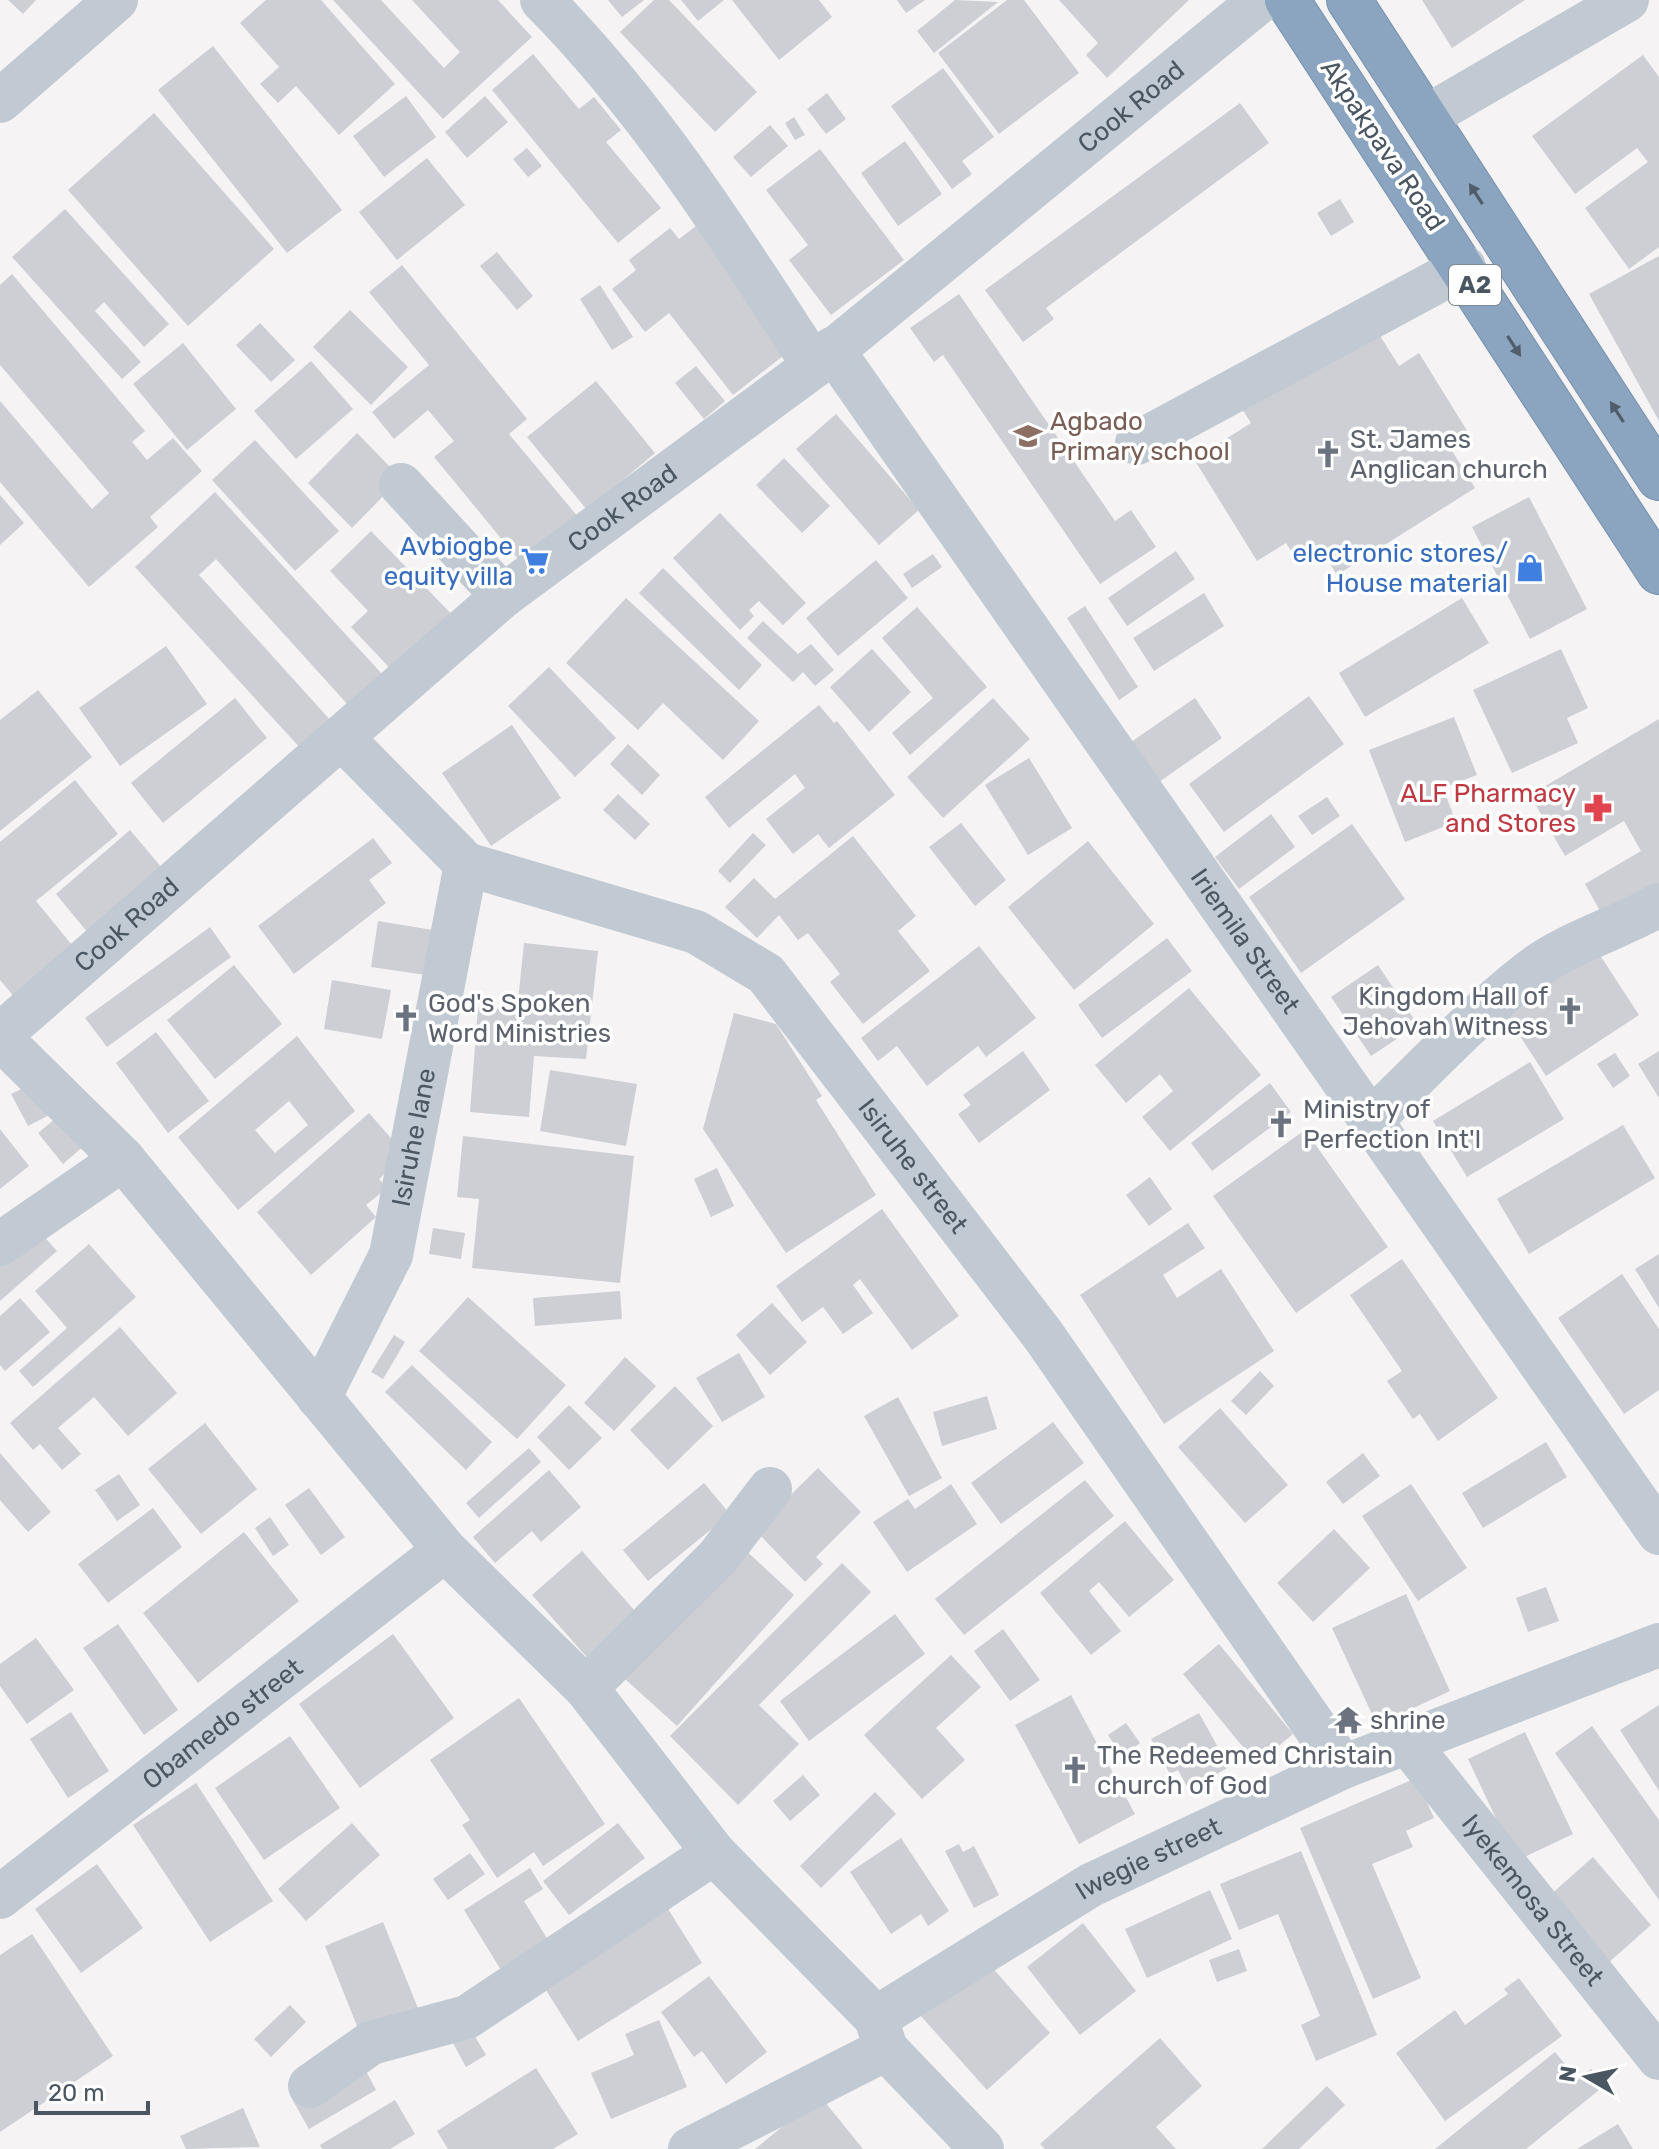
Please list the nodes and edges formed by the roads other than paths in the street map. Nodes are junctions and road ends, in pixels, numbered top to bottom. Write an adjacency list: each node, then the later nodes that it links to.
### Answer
1 (116, 0): 7 (street)
2 (542, 0): 10 (street, Iriemila Street)
3 (1261, 0): 10 (street, Cook Road)
4 (1287, 0): 9 (highway, Akpakpava Road / A2)
5 (1349, 0): 8 (highway, Akpakpava Road / A2)
6 (1627, 0): 8 (street)
7 (6, 84)
8 (1426, 117): 12 (highway, Akpakpava Road / A2, one-way to 8)
9 (1464, 267): 11 (street); 14 (highway, Akpakpava Road / A2, one-way to 14)
10 (823, 358): 15 (street, Cook Road); 20 (street, Iriemila Street)
11 (1137, 443)
12 (1659, 478)
13 (401, 485): 15 (street)
14 (1659, 572)
15 (503, 596): 16 (street, Cook Road)
16 (342, 738): 17 (street, Isiruhe street); 19 (street, Cook Road)
17 (466, 864): 23 (street, Isiruhe lane); 30 (street, Isiruhe street)
18 (1659, 905): 20 (street)
19 (0, 1036): 21 (street)
20 (1370, 1121): 25 (street, Iriemila Street)
21 (123, 1159): 22 (street); 23 (street)
22 (0, 1244)
23 (319, 1398): 26 (street)
24 (770, 1489): 28 (street)
25 (1659, 1533)
26 (445, 1550): 28 (street); 32 (street, Obamedo street)
27 (1659, 1645): 29 (street, Iwegie street)
28 (586, 1688): 31 (street)
29 (1407, 1742): 30 (street, Iwegie street); 34 (street, Iyekemosa Street)
30 (1343, 1767): 33 (street, Iwegie street)
31 (714, 1853): 33 (street); 35 (street)
32 (0, 1897)
33 (881, 2033): 36 (street, Iwegie street); 37 (street)
34 (1659, 2058)
35 (310, 2086)
36 (690, 2149)
37 (982, 2149)

